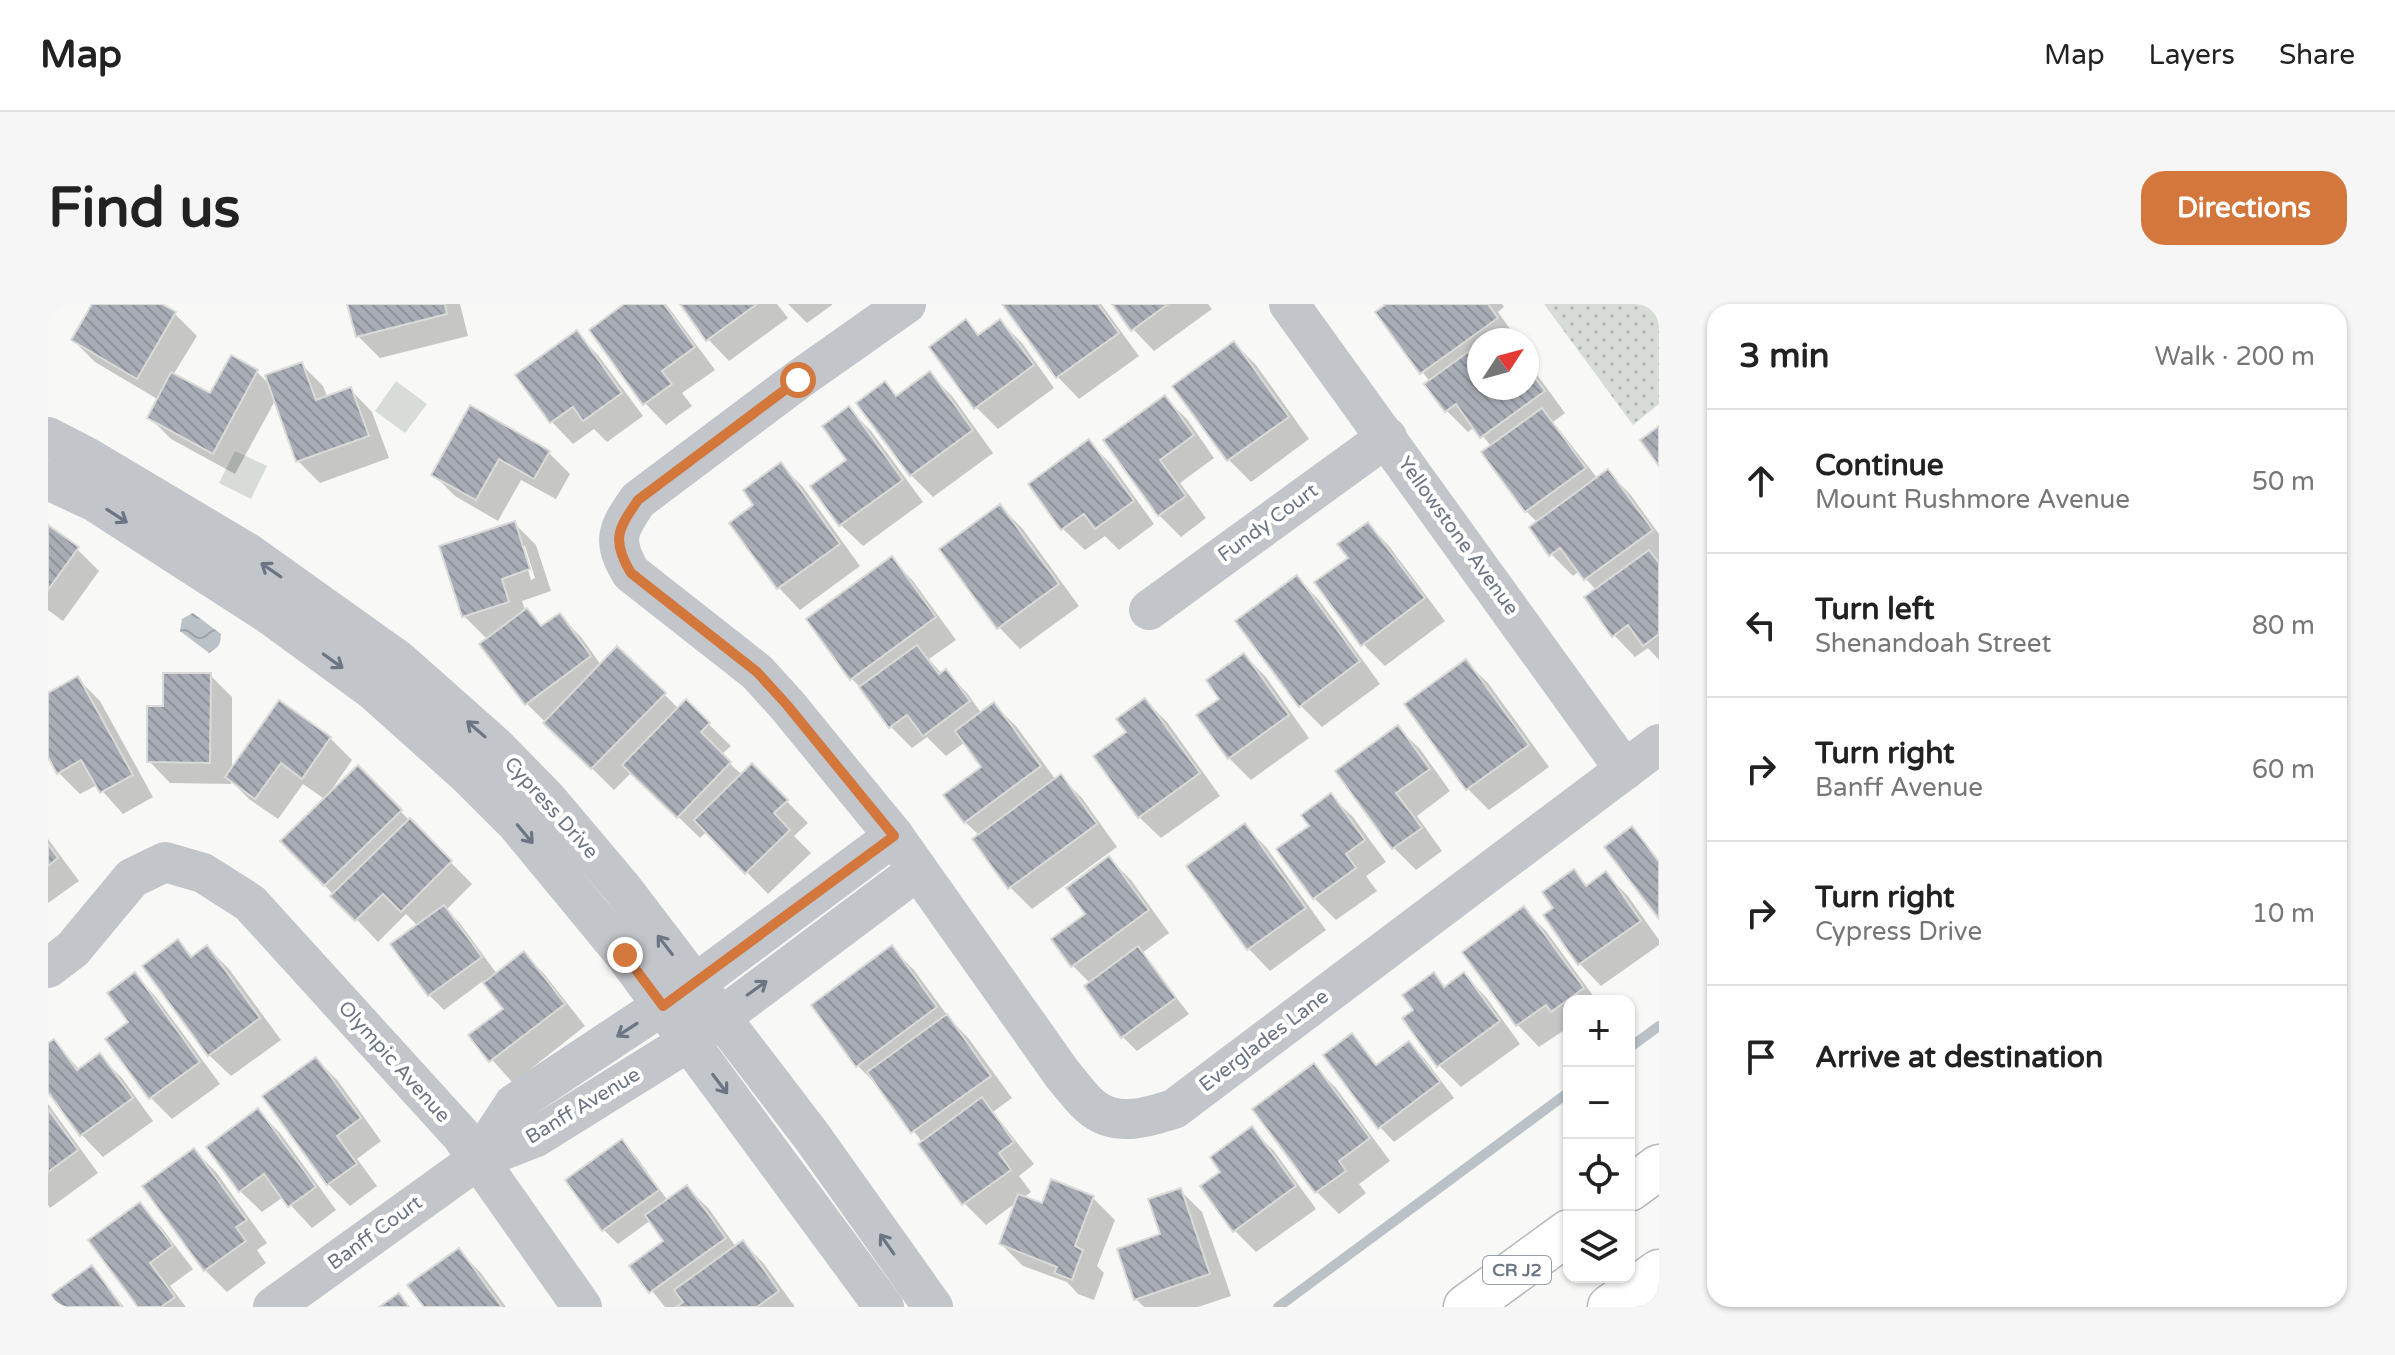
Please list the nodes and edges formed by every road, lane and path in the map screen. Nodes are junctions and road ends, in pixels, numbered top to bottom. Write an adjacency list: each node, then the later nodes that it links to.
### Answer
1 (906, 304): 9 (street, Everglades Lane)
2 (1289, 304): 4 (street, Yellowstone Avenue)
3 (48, 437): 12 (street, Cypress Drive, one-way to 3)
4 (1387, 437): 6 (street, Fundy Court); 8 (street, Yellowstone Avenue)
5 (48, 480): 13 (street, Cypress Drive, one-way to 13)
6 (1149, 610)
7 (1659, 744): 8 (street, Everglades Lane)
8 (1625, 770): 10 (street, Everglades Lane)
9 (894, 836): 10 (street, Everglades Lane); 12 (street, Banff Avenue)
10 (918, 870): 14 (street, Banff Avenue, one-way to 10)
11 (48, 968): 16 (street, Olympic Avenue)
12 (695, 984): 13 (street, Banff Avenue); 14 (street, Cypress Drive)
13 (663, 1006): 15 (street, Cypress Drive); 16 (street, Banff Avenue, one-way to 16)
14 (720, 1016): 15 (street, Banff Avenue); 24 (street, Cypress Drive, one-way to 14)
15 (688, 1042): 16 (street, Banff Avenue); 23 (street, Cypress Drive, one-way to 23)
16 (477, 1160): 21 (street, Banff Court); 22 (street, Olympic Avenue)
17 (1659, 1167): 18 (main road)
18 (1635, 1185)
19 (1563, 1236): 25 (main road, CR J2)
20 (1659, 1272): 26 (main road)
21 (273, 1307)
22 (582, 1307)
23 (884, 1307)
24 (933, 1307)
25 (1466, 1307)
26 (1610, 1307)

